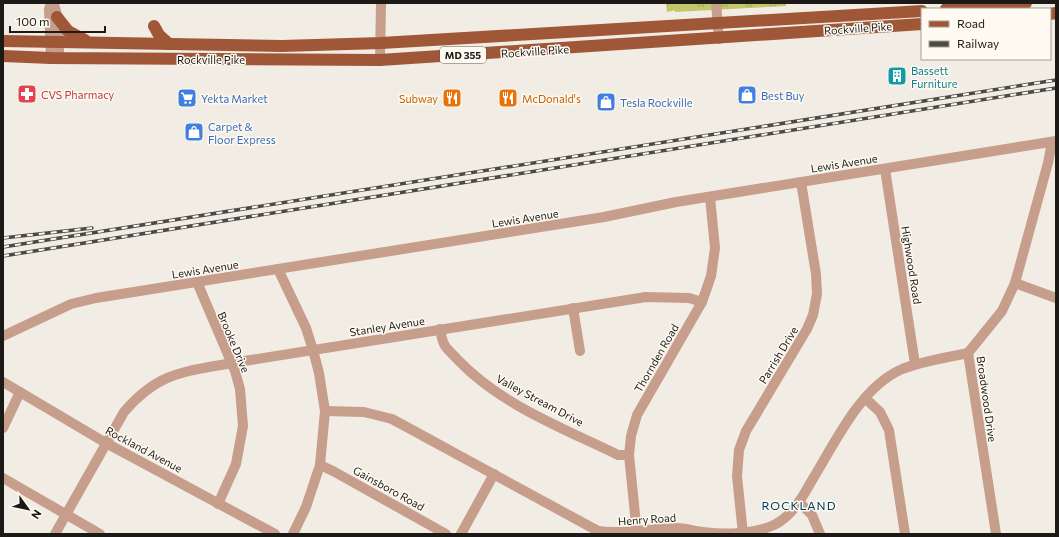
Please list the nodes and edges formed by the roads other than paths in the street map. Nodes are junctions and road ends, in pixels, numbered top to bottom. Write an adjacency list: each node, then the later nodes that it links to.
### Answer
1 (52, 3): 7 (street); 14 (street)
2 (380, 3): 17 (street)
3 (716, 3): 9 (street)
4 (1026, 3): 6 (main road)
5 (918, 8): 8 (main road, Rockville Pike / MD 355); 10 (street)
6 (959, 8)
7 (57, 17): 14 (street); 15 (main road)
8 (816, 18): 9 (main road, Rockville Pike / MD 355); 11 (main road)
9 (718, 24): 12 (street); 17 (main road, Rockville Pike / MD 355)
10 (920, 24): 11 (main road, Rockville Pike / MD 355)
11 (817, 31): 12 (main road, Rockville Pike / MD 355)
12 (719, 39): 21 (main road, Rockville Pike / MD 355)
13 (3, 41): 14 (main road, Rockville Pike / MD 355)
14 (54, 41): 15 (main road, Rockville Pike / MD 355); 20 (street)
15 (90, 42): 16 (main road, Rockville Pike / MD 355)
16 (140, 43): 18 (main road, Rockville Pike / MD 355); 18 (main road)
17 (381, 43): 18 (main road, Rockville Pike / MD 355); 21 (street)
18 (170, 44)
19 (3, 56): 20 (main road, Rockville Pike / MD 355)
20 (55, 58): 21 (main road, Rockville Pike / MD 355)
21 (380, 60)
22 (1054, 141): 23 (street, Lewis Avenue); 28 (street, Broadwood Drive)
23 (885, 169): 24 (street, Lewis Avenue); 38 (street, Highwood Road)
24 (801, 182): 25 (street, Lewis Avenue); 53 (street, Parrish Drive)
25 (710, 197): 26 (street, Lewis Avenue); 30 (street, Thornden Road)
26 (278, 269): 27 (street, Lewis Avenue); 34 (street)
27 (197, 282): 33 (street, Lewis Avenue); 37 (street, Brooke Drive)
28 (1015, 283): 29 (street); 36 (street, Broadwood Drive)
29 (1056, 298)
30 (702, 302): 31 (street, Stanley Avenue); 45 (street, Thornden Road)
31 (573, 308): 32 (street, Stanley Avenue); 35 (street)
32 (440, 329): 34 (street, Stanley Avenue); 45 (street, Valley Stream Drive)
33 (3, 336)
34 (313, 350): 37 (street, Stanley Avenue); 42 (street)
35 (580, 350)
36 (968, 353): 38 (street, Henry Road); 62 (street, Broadwood Drive)
37 (232, 363): 44 (street, Stanley Avenue); 50 (street, Brooke Drive)
38 (915, 364): 41 (street, Henry Road)
39 (3, 382): 40 (street, Rockland Avenue)
40 (20, 392): 43 (street); 44 (street, Rockland Avenue)
41 (865, 398): 49 (street, Henry Road); 61 (street)
42 (325, 411): 46 (street); 47 (street, Henry Road)
43 (3, 428)
44 (106, 443): 50 (street, Rockland Avenue); 51 (street, Stanley Avenue)
45 (629, 455): 52 (street, Thornden Road)
46 (320, 465): 57 (street); 58 (street, Gainsboro Road)
47 (494, 474): 52 (street, Henry Road); 59 (street)
48 (3, 478): 51 (street)
49 (799, 502): 53 (street, Henry Road); 60 (street)
50 (218, 504): 56 (street, Rockland Avenue)
51 (65, 515): 54 (street, Stanley Avenue); 55 (street)
52 (637, 533): 53 (street, Henry Road)
53 (743, 533)
54 (55, 534)
55 (100, 534)
56 (275, 534)
57 (293, 534)
58 (446, 534)
59 (461, 534)
60 (820, 534)
61 (905, 534)
62 (996, 534)

